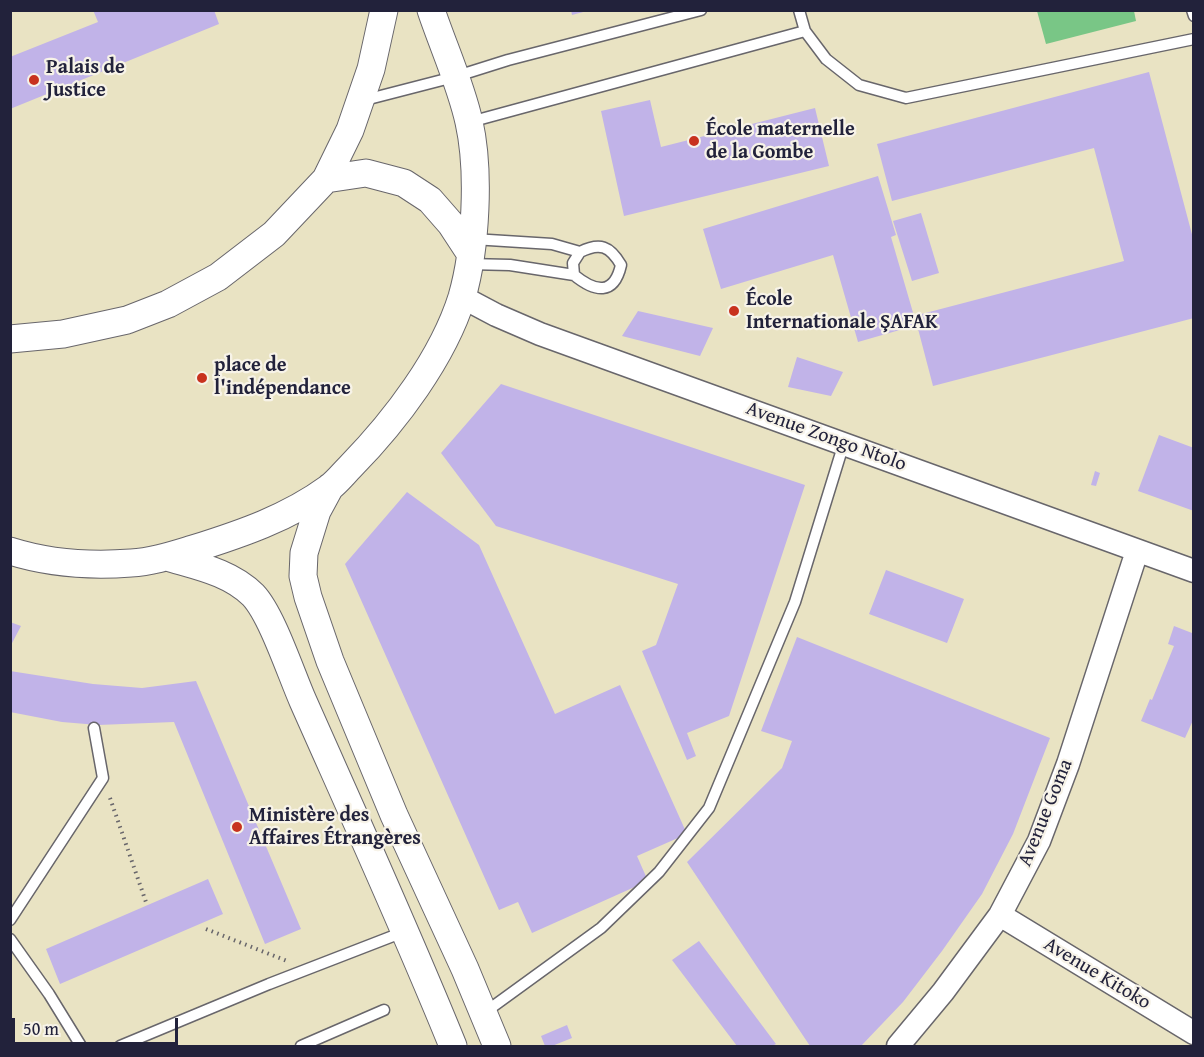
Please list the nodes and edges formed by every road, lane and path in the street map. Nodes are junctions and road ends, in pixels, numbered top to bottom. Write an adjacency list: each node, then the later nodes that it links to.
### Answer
1 (384, 10): 10 (street)
2 (431, 10): 9 (street)
3 (701, 10): 9 (lane)
4 (799, 10): 7 (lane)
5 (1192, 10): 6 (lane)
6 (1194, 16)
7 (806, 31): 8 (lane); 11 (lane)
8 (1194, 39)
9 (454, 77): 10 (lane); 11 (street)
10 (361, 101): 12 (street)
11 (469, 122): 13 (street)
12 (326, 179): 13 (street); 17 (street)
13 (470, 252): 14 (lane); 15 (lane); 16 (street)
14 (580, 252): 15 (lane); 15 (lane)
15 (574, 275)
16 (462, 297): 18 (street, Avenue Zongo Ntolo); 19 (street)
17 (10, 339)
18 (844, 443): 20 (street, Avenue Zongo Ntolo); 34 (lane)
19 (330, 487): 22 (street); 34 (street)
20 (1137, 550): 23 (street, Avenue Zongo Ntolo); 27 (street, Avenue Goma)
21 (10, 551): 22 (street)
22 (167, 557): 30 (street)
23 (1194, 571)
24 (94, 728): 25 (lane)
25 (103, 778): 26 (path); 28 (lane)
26 (147, 905)
27 (1000, 915): 35 (street, Avenue Kitoko); 41 (street, Avenue Goma)
28 (10, 920)
29 (206, 929): 32 (path)
30 (406, 931): 32 (lane); 39 (street)
31 (10, 939): 36 (lane)
32 (307, 969): 37 (lane)
33 (384, 1010): 38 (lane)
34 (483, 1013): 40 (street)
35 (1194, 1033)
36 (81, 1047)
37 (120, 1047)
38 (301, 1047)
39 (453, 1047)
40 (497, 1047)
41 (898, 1047)

